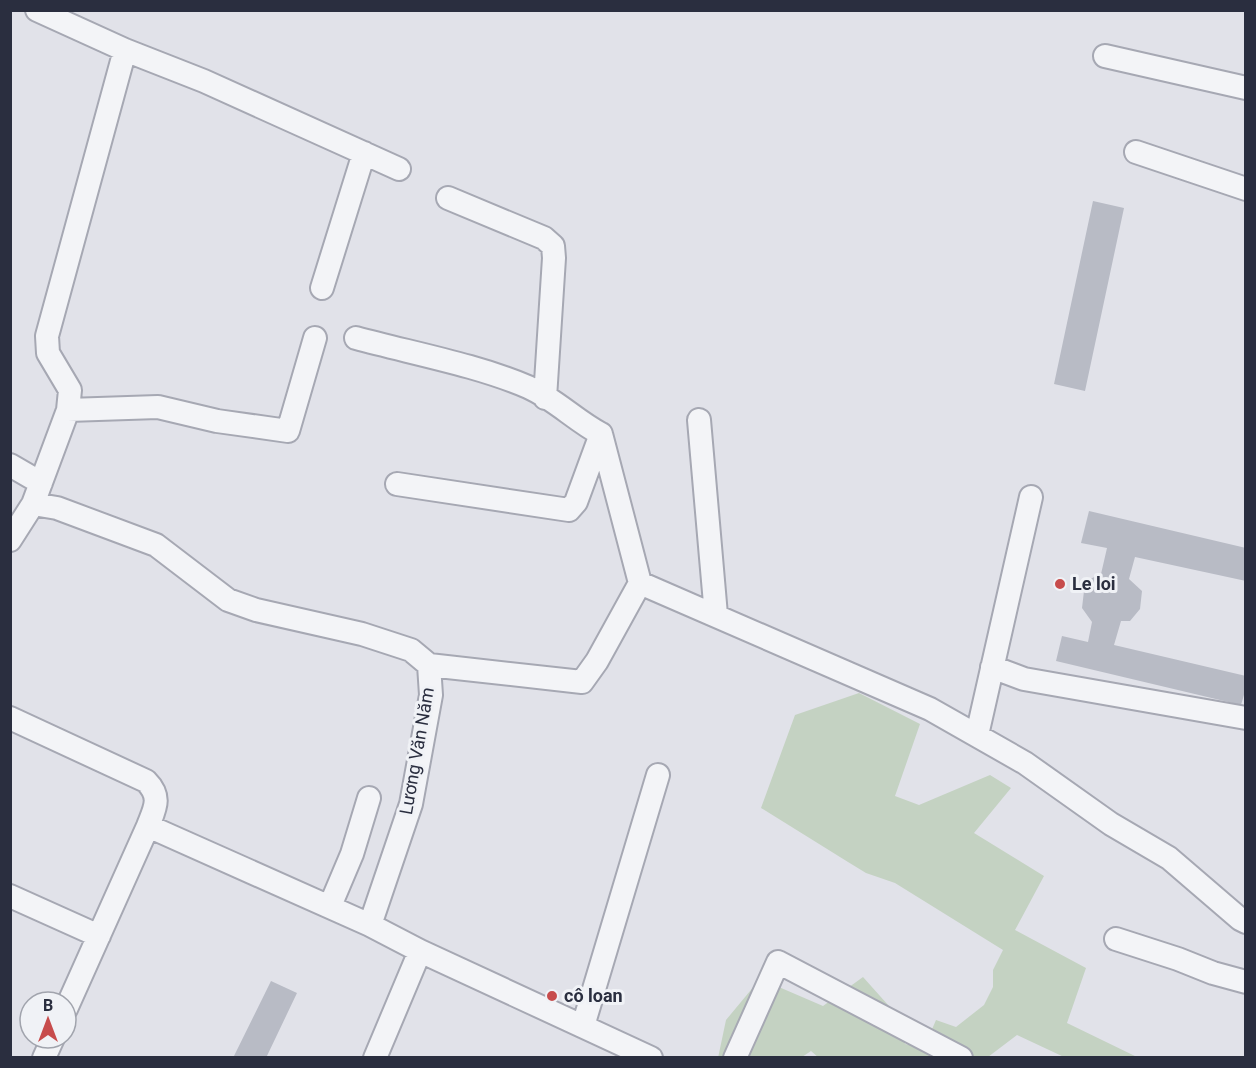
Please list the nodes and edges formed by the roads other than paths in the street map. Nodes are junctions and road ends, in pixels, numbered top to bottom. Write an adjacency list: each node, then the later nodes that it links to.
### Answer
1 (39, 11): 2 (street)
2 (125, 50): 6 (street); 14 (street)
3 (1105, 56): 4 (street)
4 (1245, 88)
5 (1136, 152): 8 (street)
6 (364, 153): 7 (street); 10 (street)
7 (399, 169)
8 (1245, 189)
9 (448, 198): 13 (street)
10 (322, 288)
11 (315, 338): 14 (street)
12 (356, 338): 13 (street)
13 (545, 398): 16 (street)
14 (69, 410): 18 (street)
15 (699, 420): 24 (street)
16 (602, 434): 19 (street); 23 (street)
17 (10, 465): 18 (street)
18 (41, 483): 21 (street)
19 (397, 484)
20 (1031, 496): 26 (street)
21 (33, 504): 22 (street); 25 (street, Lương Văn Năm)
22 (10, 540)
23 (640, 583): 24 (street); 25 (street)
24 (716, 615): 29 (street)
25 (429, 665): 36 (street, Lương Văn Năm)
26 (992, 667): 28 (street); 29 (street)
27 (10, 718): 32 (street)
28 (1245, 718)
29 (976, 735): 35 (street)
30 (658, 775): 42 (street)
31 (369, 798): 34 (street)
32 (148, 826): 34 (street); 37 (street)
33 (10, 896): 37 (street)
34 (330, 906): 36 (street)
35 (1245, 922)
36 (370, 925): 39 (street)
37 (99, 936): 41 (street)
38 (1116, 939): 40 (street)
39 (420, 951): 42 (street); 43 (street)
40 (1245, 982)
41 (75, 990)
42 (583, 1026): 44 (street)
43 (375, 1058)
44 (651, 1058)
45 (735, 1058): 46 (street)
46 (961, 1058)

